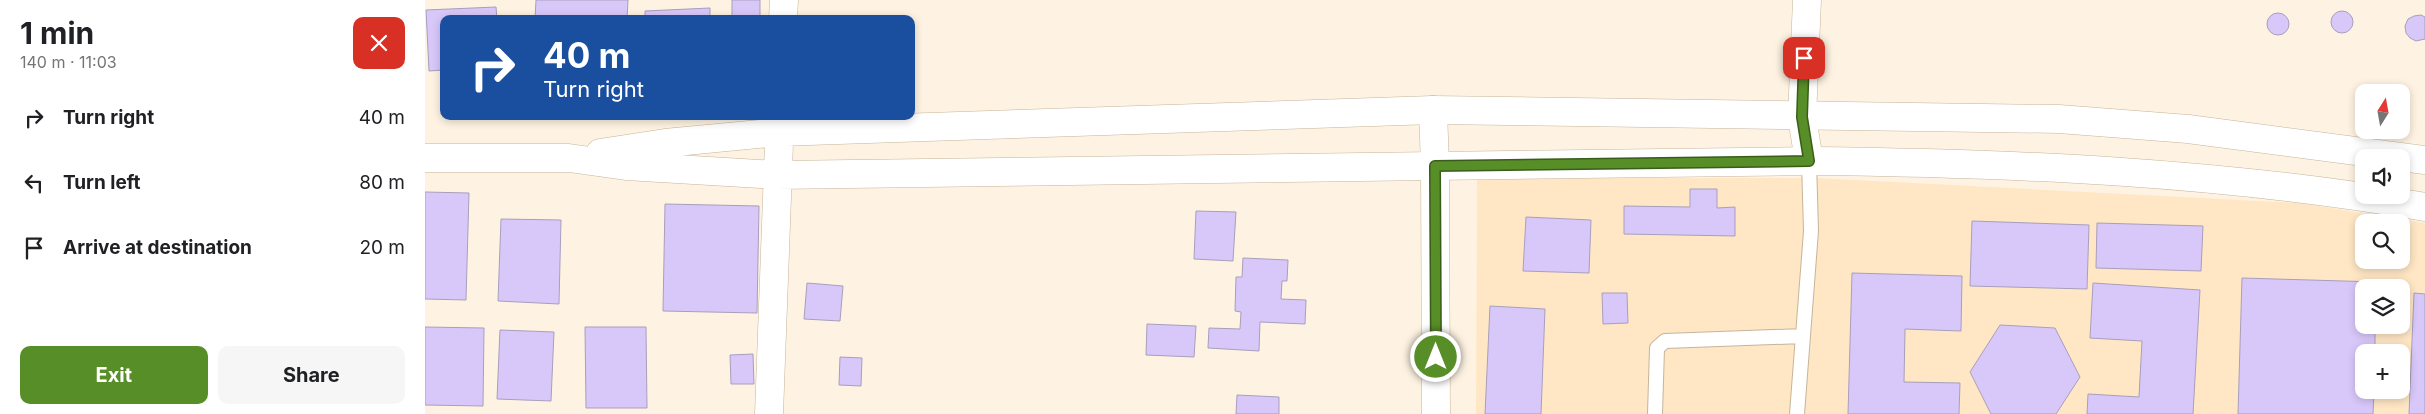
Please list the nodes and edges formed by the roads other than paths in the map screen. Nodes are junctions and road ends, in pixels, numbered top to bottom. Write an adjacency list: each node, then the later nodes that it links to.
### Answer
1 (784, 0): 3 (street)
2 (1807, 0): 5 (street)
3 (783, 15)
4 (1433, 110): 5 (street); 6 (street); 11 (street)
5 (1802, 117): 9 (street); 10 (street)
6 (780, 124): 8 (street); 12 (street)
7 (425, 158): 8 (street)
8 (569, 158): 12 (street)
9 (2425, 160)
10 (1809, 161): 11 (street); 13 (street); 14 (lane)
11 (1435, 166): 12 (street); 16 (street)
12 (777, 175): 15 (street)
13 (2425, 208)
14 (1803, 336): 17 (lane); 18 (lane)
15 (769, 414)
16 (1436, 414)
17 (1655, 414)
18 (1797, 414)

